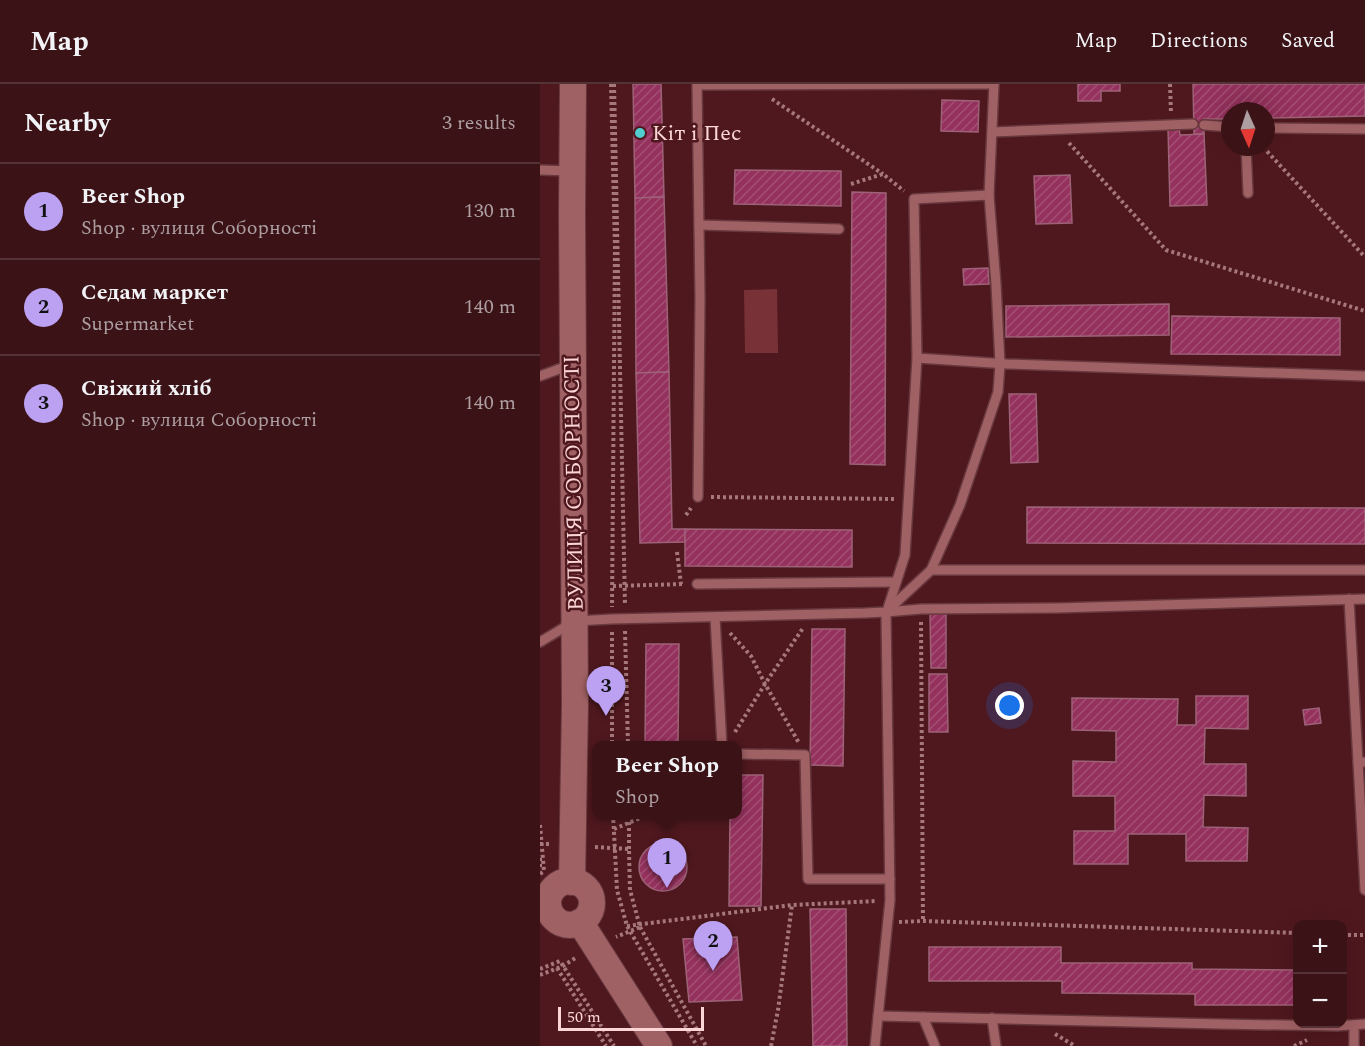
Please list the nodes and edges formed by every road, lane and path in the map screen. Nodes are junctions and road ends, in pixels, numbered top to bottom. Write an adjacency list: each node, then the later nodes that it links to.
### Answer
1 (573, 84): 17 (street, ВУЛИЦЯ СОБОРНОСТІ)
2 (613, 84): 40 (path); 41 (path)
3 (994, 84): 5 (lane); 13 (lane)
4 (1170, 84): 7 (path)
5 (752, 85): 18 (path); 23 (lane)
6 (1193, 124): 7 (lane)
7 (1171, 125): 11 (lane)
8 (1204, 125): 9 (lane)
9 (1221, 126)
10 (1275, 128): 12 (lane)
11 (1056, 129): 13 (lane); 26 (path)
12 (1365, 129)
13 (992, 132): 21 (lane)
14 (1246, 156): 20 (lane)
15 (1271, 156): 25 (path)
16 (540, 170): 17 (lane)
17 (573, 171): 28 (street, ВУЛИЦЯ СОБОРНОСТІ)
18 (883, 174): 19 (path); 22 (path)
19 (851, 184)
20 (1248, 193)
21 (989, 195): 22 (lane); 29 (lane)
22 (914, 199): 27 (lane)
23 (699, 225): 24 (lane); 32 (lane)
24 (838, 229)
25 (1365, 257)
26 (1365, 311)
27 (917, 358): 29 (lane); 33 (lane)
28 (573, 364): 30 (lane); 50 (street, ВУЛИЦЯ СОБОРНОСТІ)
29 (1000, 364): 31 (lane); 35 (lane)
30 (540, 376)
31 (1365, 376)
32 (698, 497): 33 (path)
33 (908, 500): 37 (lane)
34 (677, 552): 38 (path)
35 (931, 570): 36 (lane); 45 (lane)
36 (1365, 570)
37 (896, 582): 39 (lane); 45 (lane)
38 (681, 584): 39 (path); 41 (path)
39 (697, 584)
40 (613, 586): 41 (path); 49 (path)
41 (624, 586): 48 (path)
42 (1349, 599): 43 (lane); 44 (lane); 59 (lane)
43 (1365, 599)
44 (921, 609): 45 (lane); 78 (path)
45 (887, 610): 46 (lane); 72 (lane)
46 (812, 615): 47 (lane); 52 (path)
47 (715, 617): 48 (lane); 52 (path); 56 (lane)
48 (625, 618): 49 (lane); 55 (path)
49 (612, 619): 50 (lane); 54 (path)
50 (575, 621): 51 (lane); 67 (street, ВУЛИЦЯ СОБОРНОСТІ)
51 (540, 642)
52 (765, 684): 53 (path); 58 (path)
53 (733, 735)
54 (612, 741)
55 (628, 741)
56 (722, 741)
57 (742, 754): 58 (lane)
58 (806, 755): 72 (lane)
59 (1361, 762): 74 (lane)
60 (613, 819): 65 (path)
61 (630, 819): 63 (path)
62 (639, 819): 63 (path)
63 (630, 823): 65 (path); 69 (path)
64 (540, 825): 66 (path)
65 (614, 829): 68 (path)
66 (541, 844): 67 (path); 71 (path)
67 (573, 845): 68 (path); 73 (street, ВУЛИЦЯ СОБОРНОСТІ)
68 (615, 849): 69 (path); 82 (path)
69 (629, 849): 81 (path)
70 (540, 858): 71 (path)
71 (540, 872)
72 (890, 879): 75 (lane)
73 (572, 882): 77 (street); 79 (street)
74 (1365, 890)
75 (890, 900): 76 (path); 80 (lane)
76 (792, 905): 81 (path); 101 (path)
77 (545, 916): 79 (street)
78 (923, 921): 80 (path); 83 (path)
79 (580, 922): 86 (street)
80 (888, 922): 91 (lane)
81 (640, 925): 82 (path); 100 (path)
82 (628, 928): 86 (path); 99 (path)
83 (1293, 933)
84 (1347, 935): 85 (path)
85 (1365, 935)
86 (597, 947): 87 (path); 98 (street)
87 (563, 966): 88 (path); 89 (path); 97 (path)
88 (557, 968): 90 (path); 96 (path)
89 (540, 969)
90 (540, 975)
91 (878, 1016): 92 (lane); 102 (lane)
92 (923, 1017): 93 (lane); 103 (lane)
93 (992, 1018): 95 (lane); 104 (lane)
94 (1365, 1024): 95 (lane)
95 (1354, 1025): 105 (lane)
96 (606, 1046)
97 (614, 1046)
98 (659, 1046)
99 (697, 1046)
100 (706, 1046)
101 (771, 1046)
102 (875, 1046)
103 (935, 1046)
104 (996, 1046)
105 (1354, 1046)

